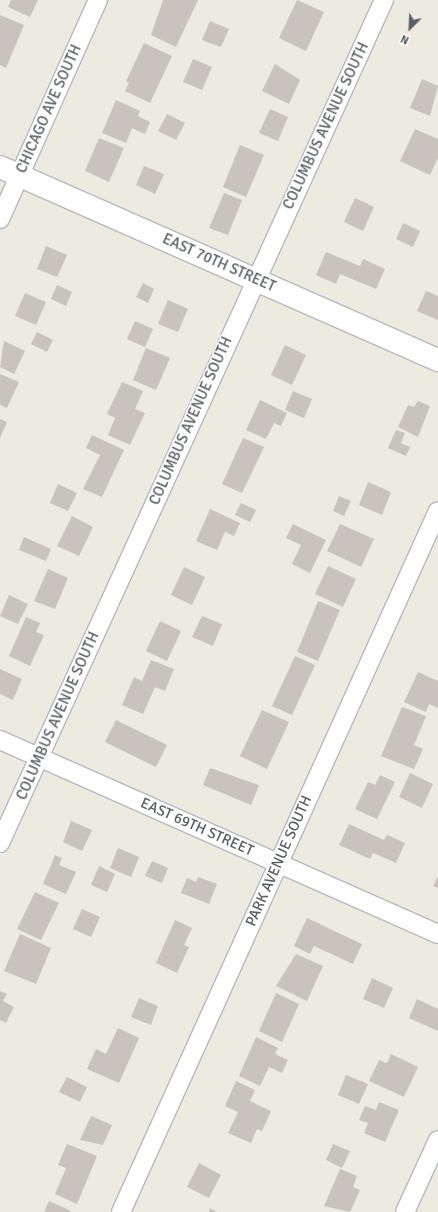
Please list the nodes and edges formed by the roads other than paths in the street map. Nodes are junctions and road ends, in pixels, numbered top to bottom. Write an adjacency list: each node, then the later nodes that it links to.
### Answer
1 (98, 0): 3 (street, CHICAGO AVE SOUTH)
2 (384, 0): 5 (street, COLUMBUS AVENUE SOUTH)
3 (10, 172): 4 (street, CHICAGO AVE SOUTH); 5 (street, EAST 70TH STREET)
4 (0, 219)
5 (256, 279): 6 (street, EAST 70TH STREET); 9 (street, COLUMBUS AVENUE SOUTH)
6 (438, 360)
7 (438, 511): 11 (street, PARK AVENUE SOUTH)
8 (0, 740): 9 (street, EAST 69TH STREET)
9 (39, 757): 10 (street, COLUMBUS AVENUE SOUTH); 11 (street, EAST 69TH STREET)
10 (0, 843)
11 (278, 864): 12 (street, EAST 69TH STREET); 14 (street, PARK AVENUE SOUTH)
12 (438, 934)
13 (438, 1140): 15 (street)
14 (121, 1212)
15 (406, 1212)

